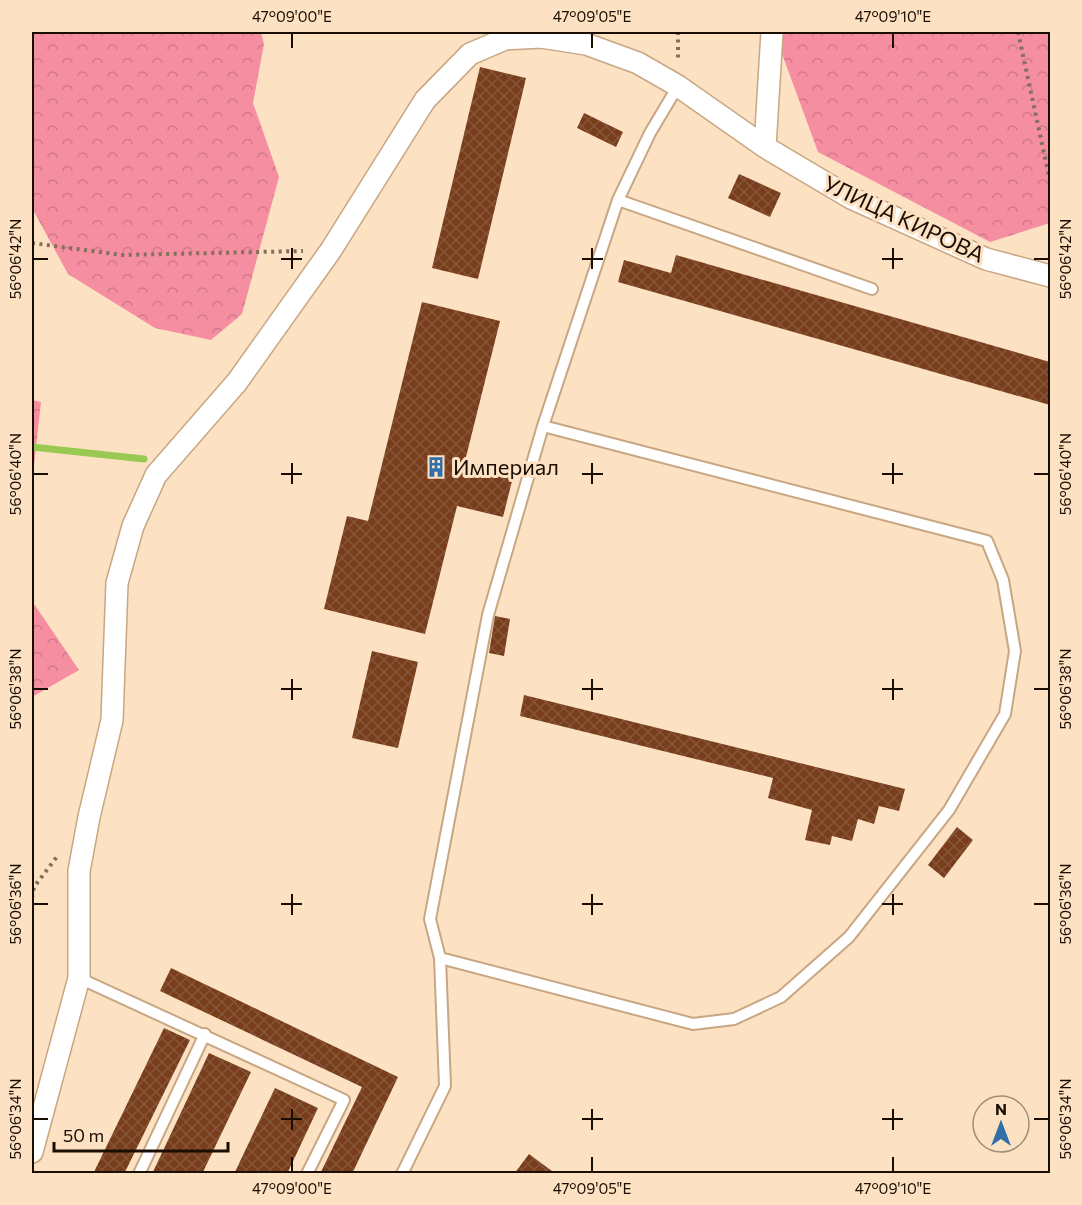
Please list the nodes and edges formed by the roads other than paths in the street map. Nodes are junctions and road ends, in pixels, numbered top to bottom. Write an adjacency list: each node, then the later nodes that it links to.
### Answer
1 (772, 32): 3 (street)
2 (678, 86): 3 (street, УЛИЦА КИРОВА); 4 (lane); 9 (street, УЛИЦА КИРОВА)
3 (765, 147): 5 (street, УЛИЦА КИРОВА)
4 (618, 200): 6 (lane); 7 (lane)
5 (1050, 276)
6 (872, 289)
7 (543, 426): 8 (lane); 8 (lane)
8 (440, 958): 14 (lane)
9 (80, 978): 10 (lane); 11 (street, УЛИЦА КИРОВА)
10 (205, 1034): 12 (lane); 13 (lane)
11 (32, 1152)
12 (139, 1173)
13 (307, 1173)
14 (402, 1173)

